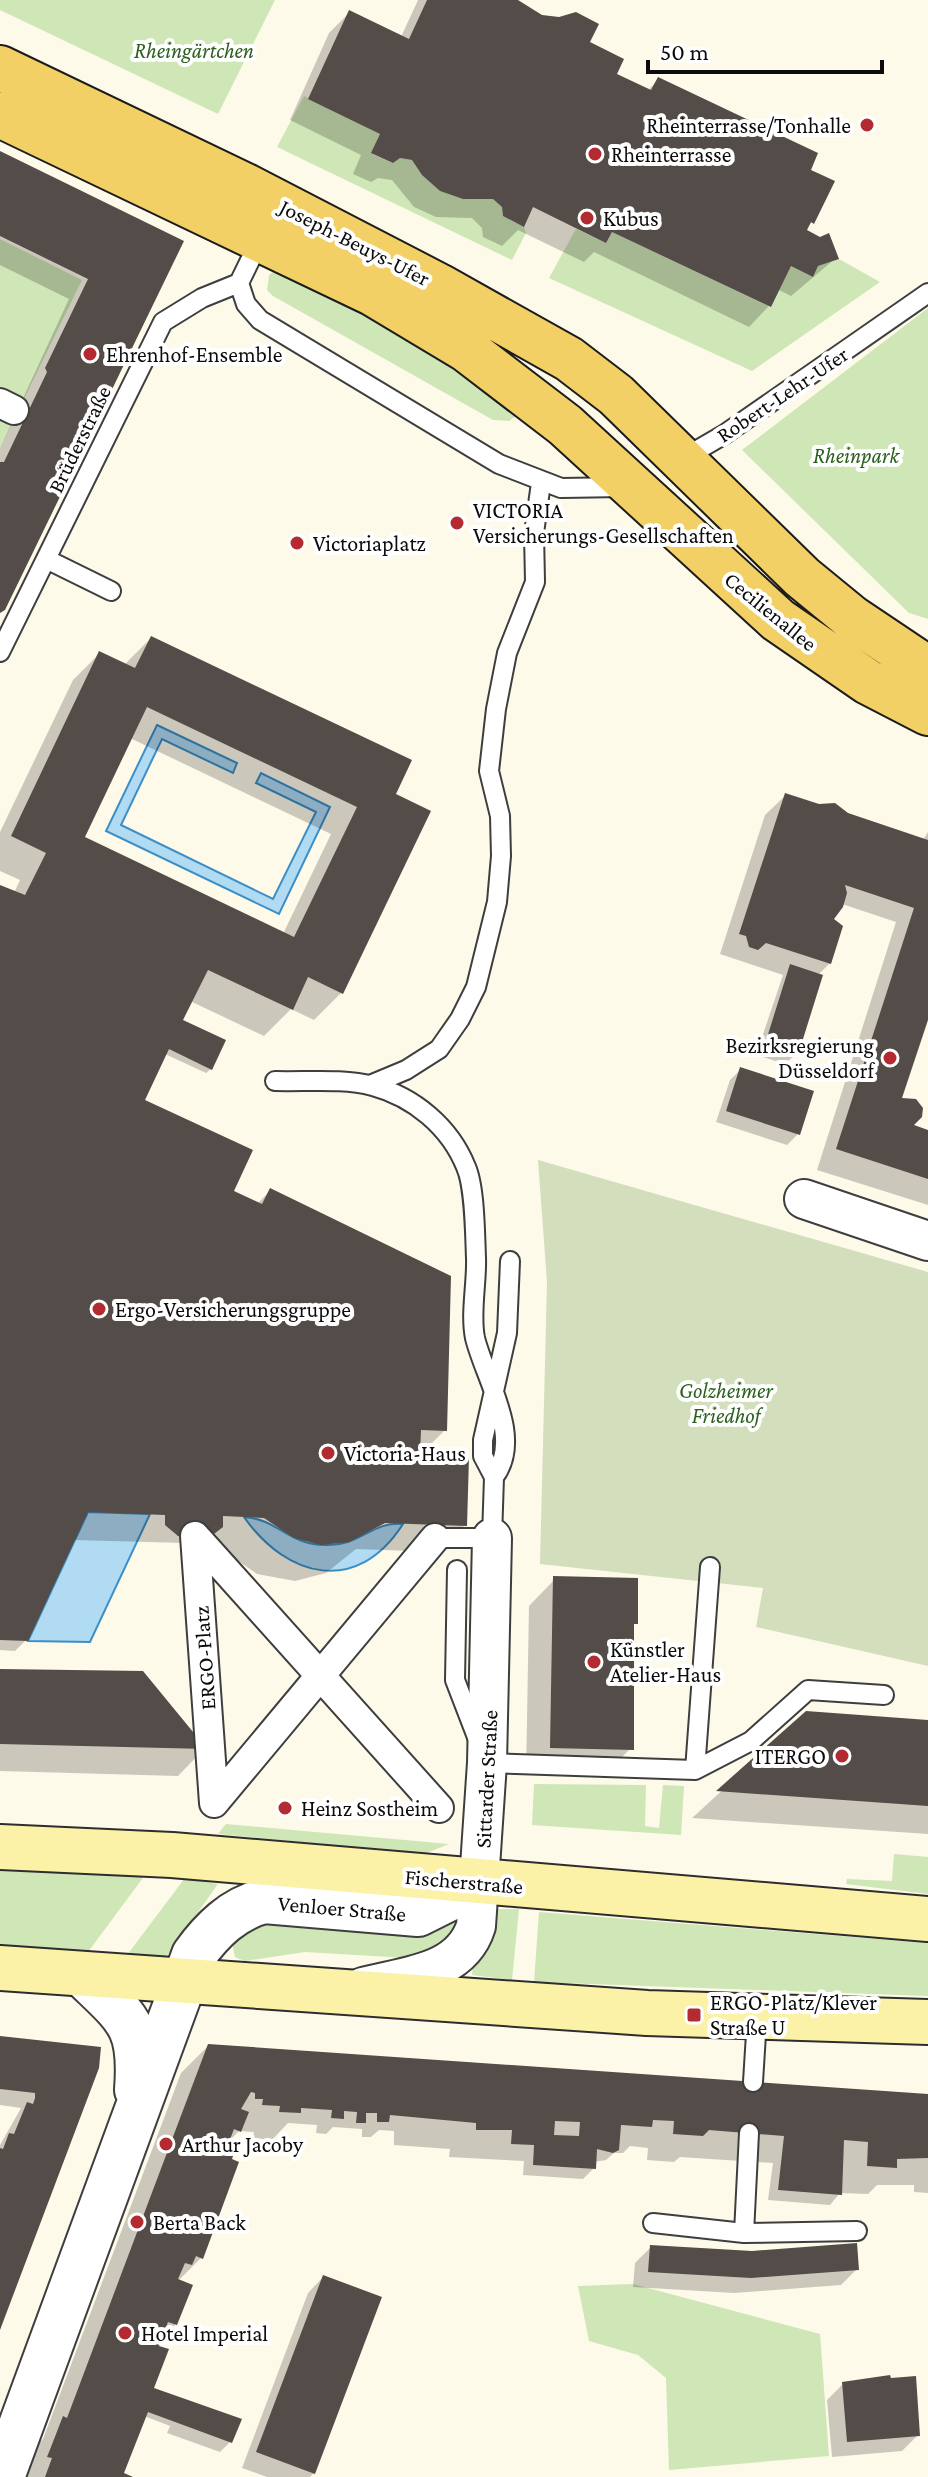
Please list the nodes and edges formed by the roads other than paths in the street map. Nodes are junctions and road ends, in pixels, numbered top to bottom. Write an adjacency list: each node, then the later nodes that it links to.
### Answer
1 (0, 68): 4 (main road, Joseph-Beuys-Ufer)
2 (0, 115): 3 (main road, Joseph-Beuys-Ufer)
3 (260, 240): 4 (lane); 5 (lane); 9 (main road, Joseph-Beuys-Ufer)
4 (390, 262): 7 (main road, Joseph-Beuys-Ufer)
5 (239, 283): 8 (lane); 10 (lane, Brüderstraße)
6 (928, 293): 7 (lane, Robert-Lehr-Ufer)
7 (682, 459): 9 (street, Robert-Lehr-Ufer); 13 (main road, Cecilienallee)
8 (541, 483): 9 (lane); 16 (lane)
9 (631, 487): 14 (main road, Cecilienallee)
10 (45, 550): 11 (lane); 12 (lane, Brüderstraße)
11 (111, 591)
12 (0, 652)
13 (928, 669)
14 (928, 713)
15 (275, 1081): 16 (lane)
16 (370, 1085): 20 (lane, Sittarder Straße)
17 (804, 1199): 18 (street)
18 (928, 1241)
19 (510, 1261): 20 (lane)
20 (494, 1388): 22 (lane, Sittarder Straße)
21 (435, 1538): 22 (lane); 25 (street, ERGO-Platz)
22 (492, 1538): 27 (street, Sittarder Straße)
23 (710, 1567): 28 (lane)
24 (457, 1570): 27 (lane)
25 (320, 1676): 25 (street, ERGO-Platz); 29 (street, ERGO-Platz)
26 (884, 1695): 28 (lane)
27 (487, 1763): 28 (lane); 31 (street, Sittarder Straße)
28 (695, 1770)
29 (439, 1808)
30 (0, 1847): 31 (main road, Fischerstraße)
31 (480, 1883): 32 (main road, Fischerstraße); 35 (street, Venloer Straße); 36 (street, Sittarder Straße)
32 (928, 1919)
33 (0, 1968): 34 (main road)
34 (82, 1974): 35 (main road); 40 (street, Venloer Straße)
35 (186, 1978): 36 (main road); 40 (street, Venloer Straße)
36 (347, 1992): 37 (main road)
37 (757, 2018): 38 (main road); 39 (lane)
38 (928, 2022)
39 (753, 2082)
40 (135, 2112): 45 (street, Venloer Straße)
41 (749, 2133): 44 (lane)
42 (653, 2223): 44 (lane)
43 (857, 2231): 44 (lane)
44 (744, 2233)
45 (2, 2477)

